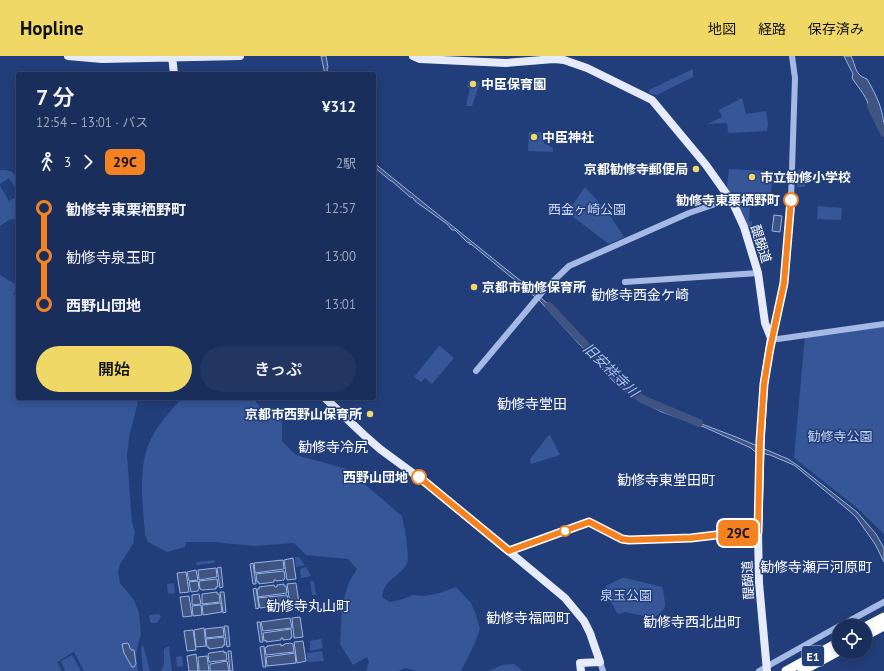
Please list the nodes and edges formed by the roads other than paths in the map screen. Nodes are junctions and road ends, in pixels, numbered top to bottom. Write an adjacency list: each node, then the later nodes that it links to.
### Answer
1 (68, 56): 5 (main road)
2 (240, 56): 5 (main road)
3 (413, 56): 7 (main road, 醍醐道)
4 (792, 56): 11 (street)
5 (172, 57): 6 (main road)
6 (174, 72)
7 (730, 199): 8 (main road, 醍醐道); 12 (street)
8 (758, 272): 9 (street); 11 (main road, 醍醐道)
9 (625, 282)
10 (884, 324): 11 (street)
11 (771, 338): 15 (main road, 醍醐道)
12 (476, 371)
13 (327, 400): 23 (main road)
14 (592, 523): 15 (street)
15 (758, 532): 24 (main road, 醍醐道)
16 (883, 602): 17 (street)
17 (852, 619)
18 (880, 624): 20 (highway)
19 (832, 630): 24 (street)
20 (872, 630)
21 (832, 646): 27 (highway, E1)
22 (832, 655): 28 (highway, E1)
23 (600, 662): 25 (main road); 26 (street)
24 (764, 670)
25 (581, 671)
26 (603, 671)
27 (786, 671)
28 (802, 671)

